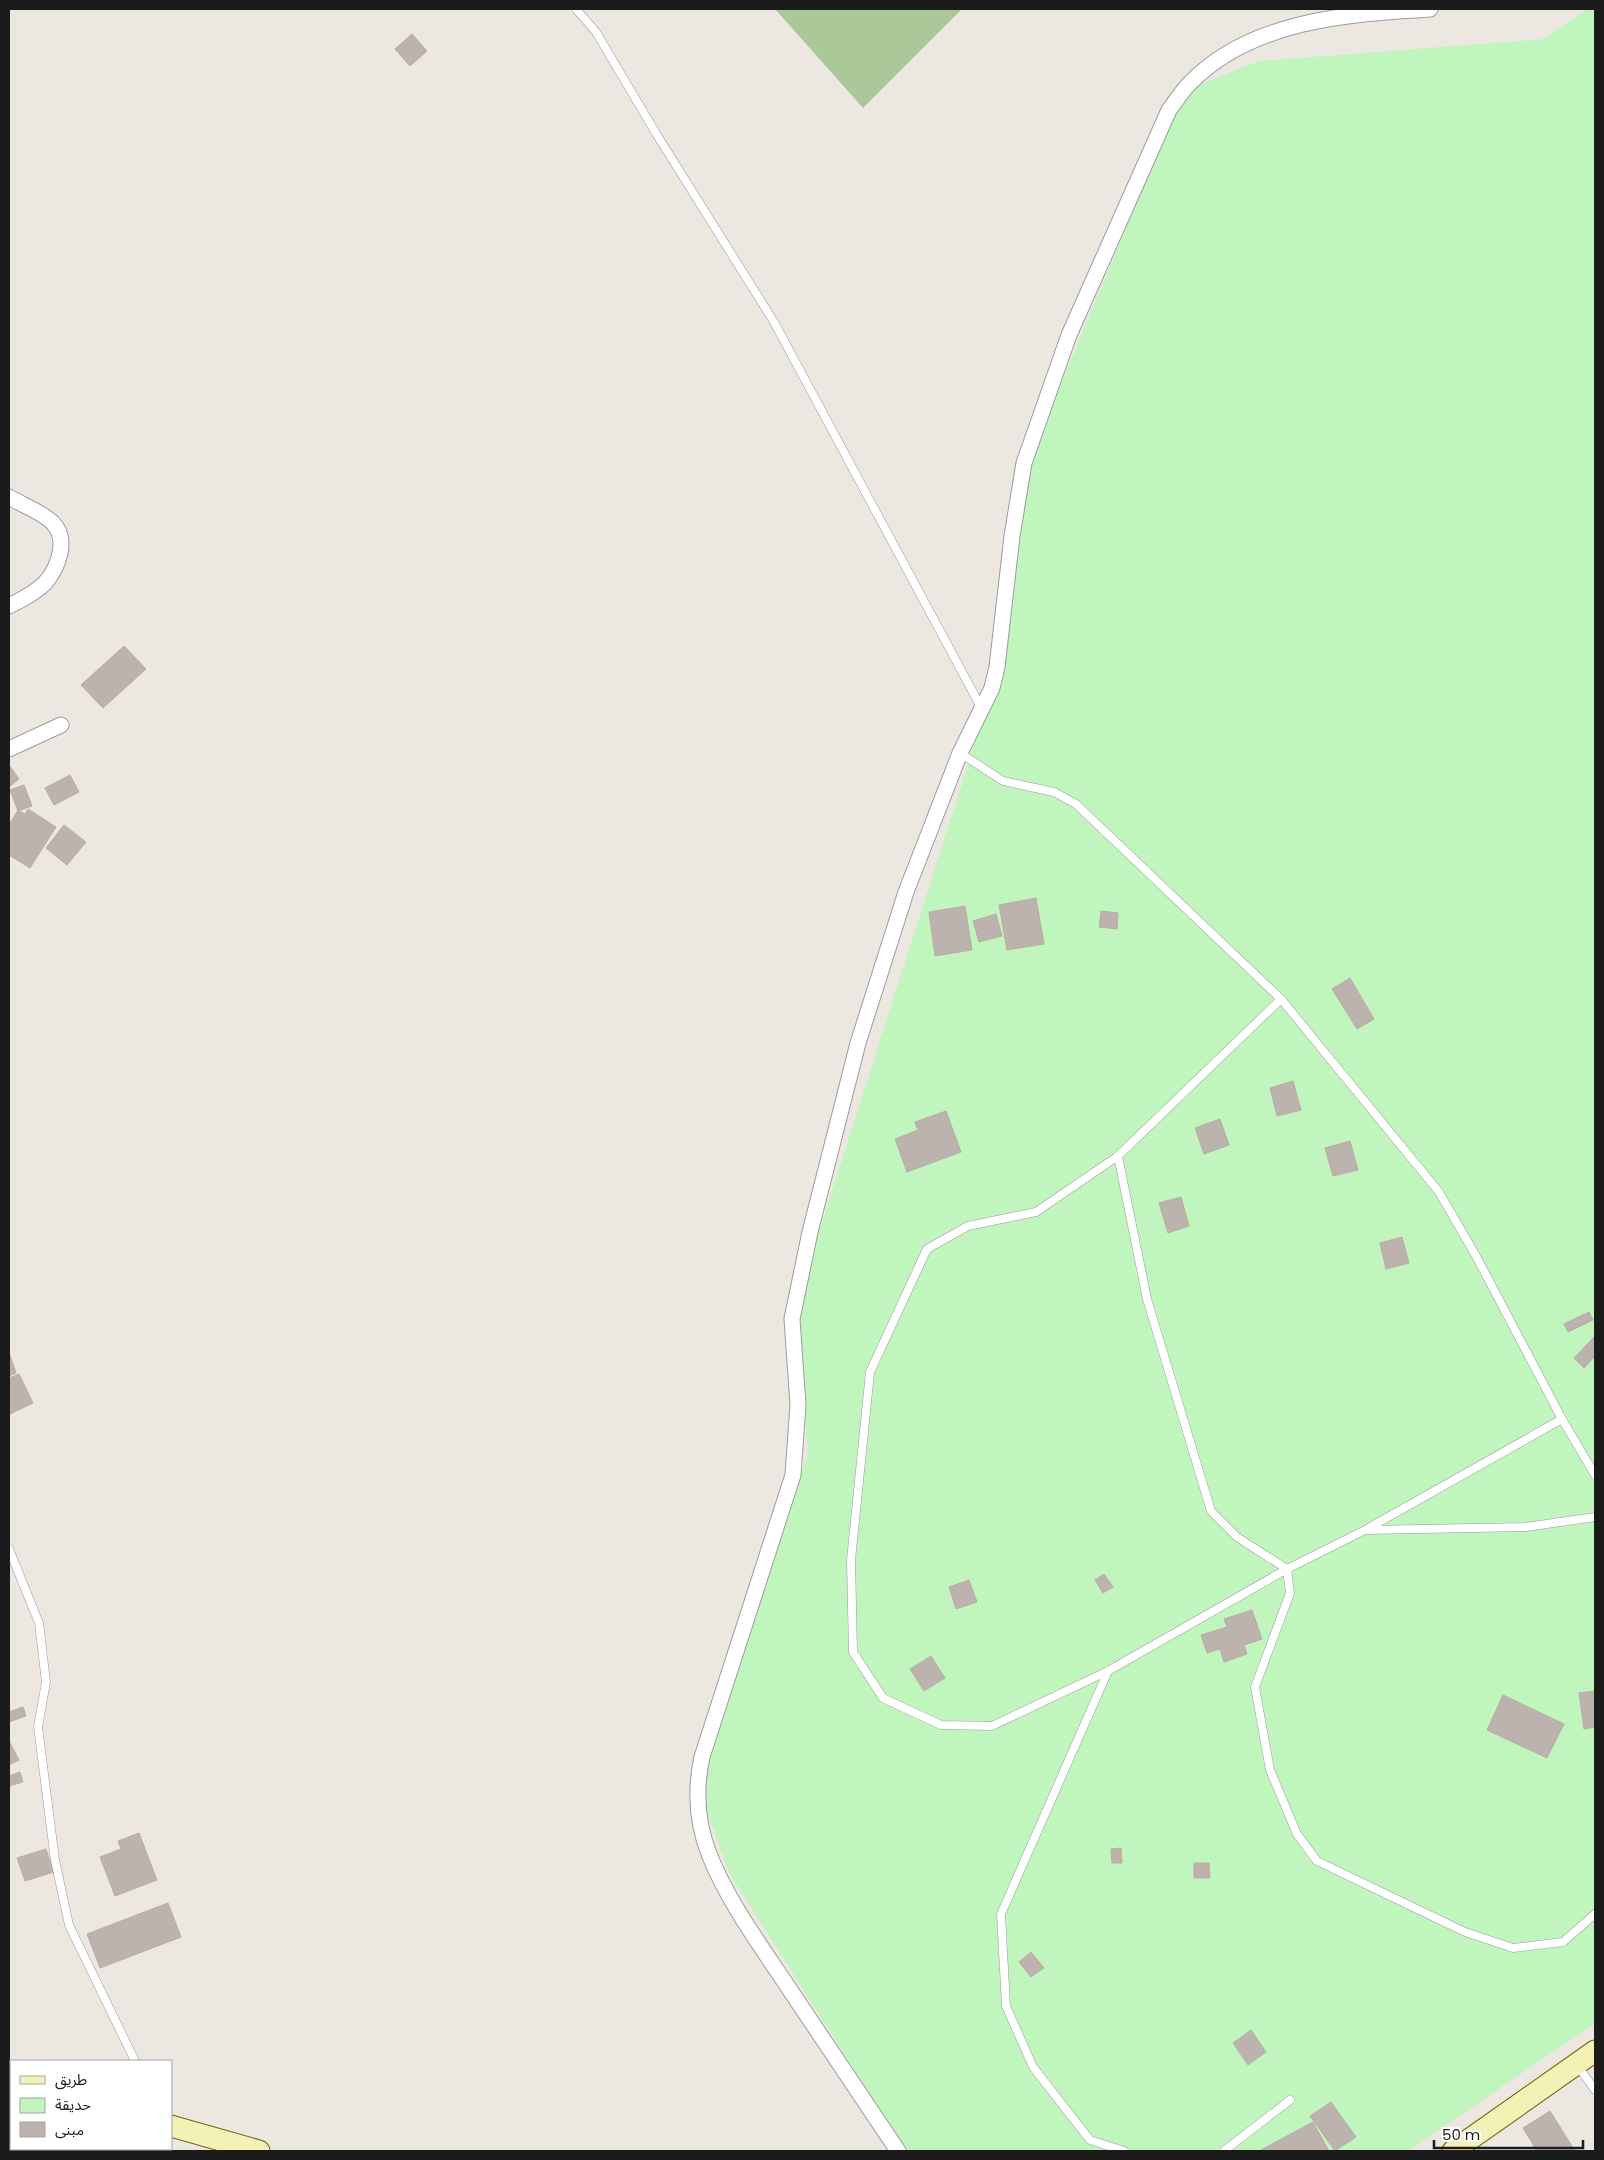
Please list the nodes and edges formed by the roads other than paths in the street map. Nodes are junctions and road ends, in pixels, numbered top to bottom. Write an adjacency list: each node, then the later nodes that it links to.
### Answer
1 (576, 9): 5 (lane)
2 (1430, 9): 5 (street)
3 (9, 497): 4 (street)
4 (9, 606)
5 (982, 709): 8 (street)
6 (61, 725): 7 (street)
7 (9, 749)
8 (960, 753): 9 (lane); 26 (street)
9 (1281, 999): 10 (lane); 11 (lane)
10 (1118, 1156): 16 (lane); 17 (lane)
11 (1562, 1419): 12 (lane); 14 (lane)
12 (1595, 1475)
13 (1595, 1517): 14 (lane)
14 (1365, 1530): 16 (lane)
15 (9, 1549): 20 (lane)
16 (1287, 1569): 17 (lane); 18 (lane)
17 (1108, 1671): 27 (lane)
18 (1595, 1914)
19 (1595, 2051): 21 (main road)
20 (135, 2060)
21 (1576, 2064): 22 (lane); 29 (main road)
22 (1595, 2090)
23 (1290, 2100): 28 (lane)
24 (172, 2126): 25 (main road)
25 (259, 2151)
26 (898, 2151)
27 (1124, 2151)
28 (1224, 2151)
29 (1453, 2151)

